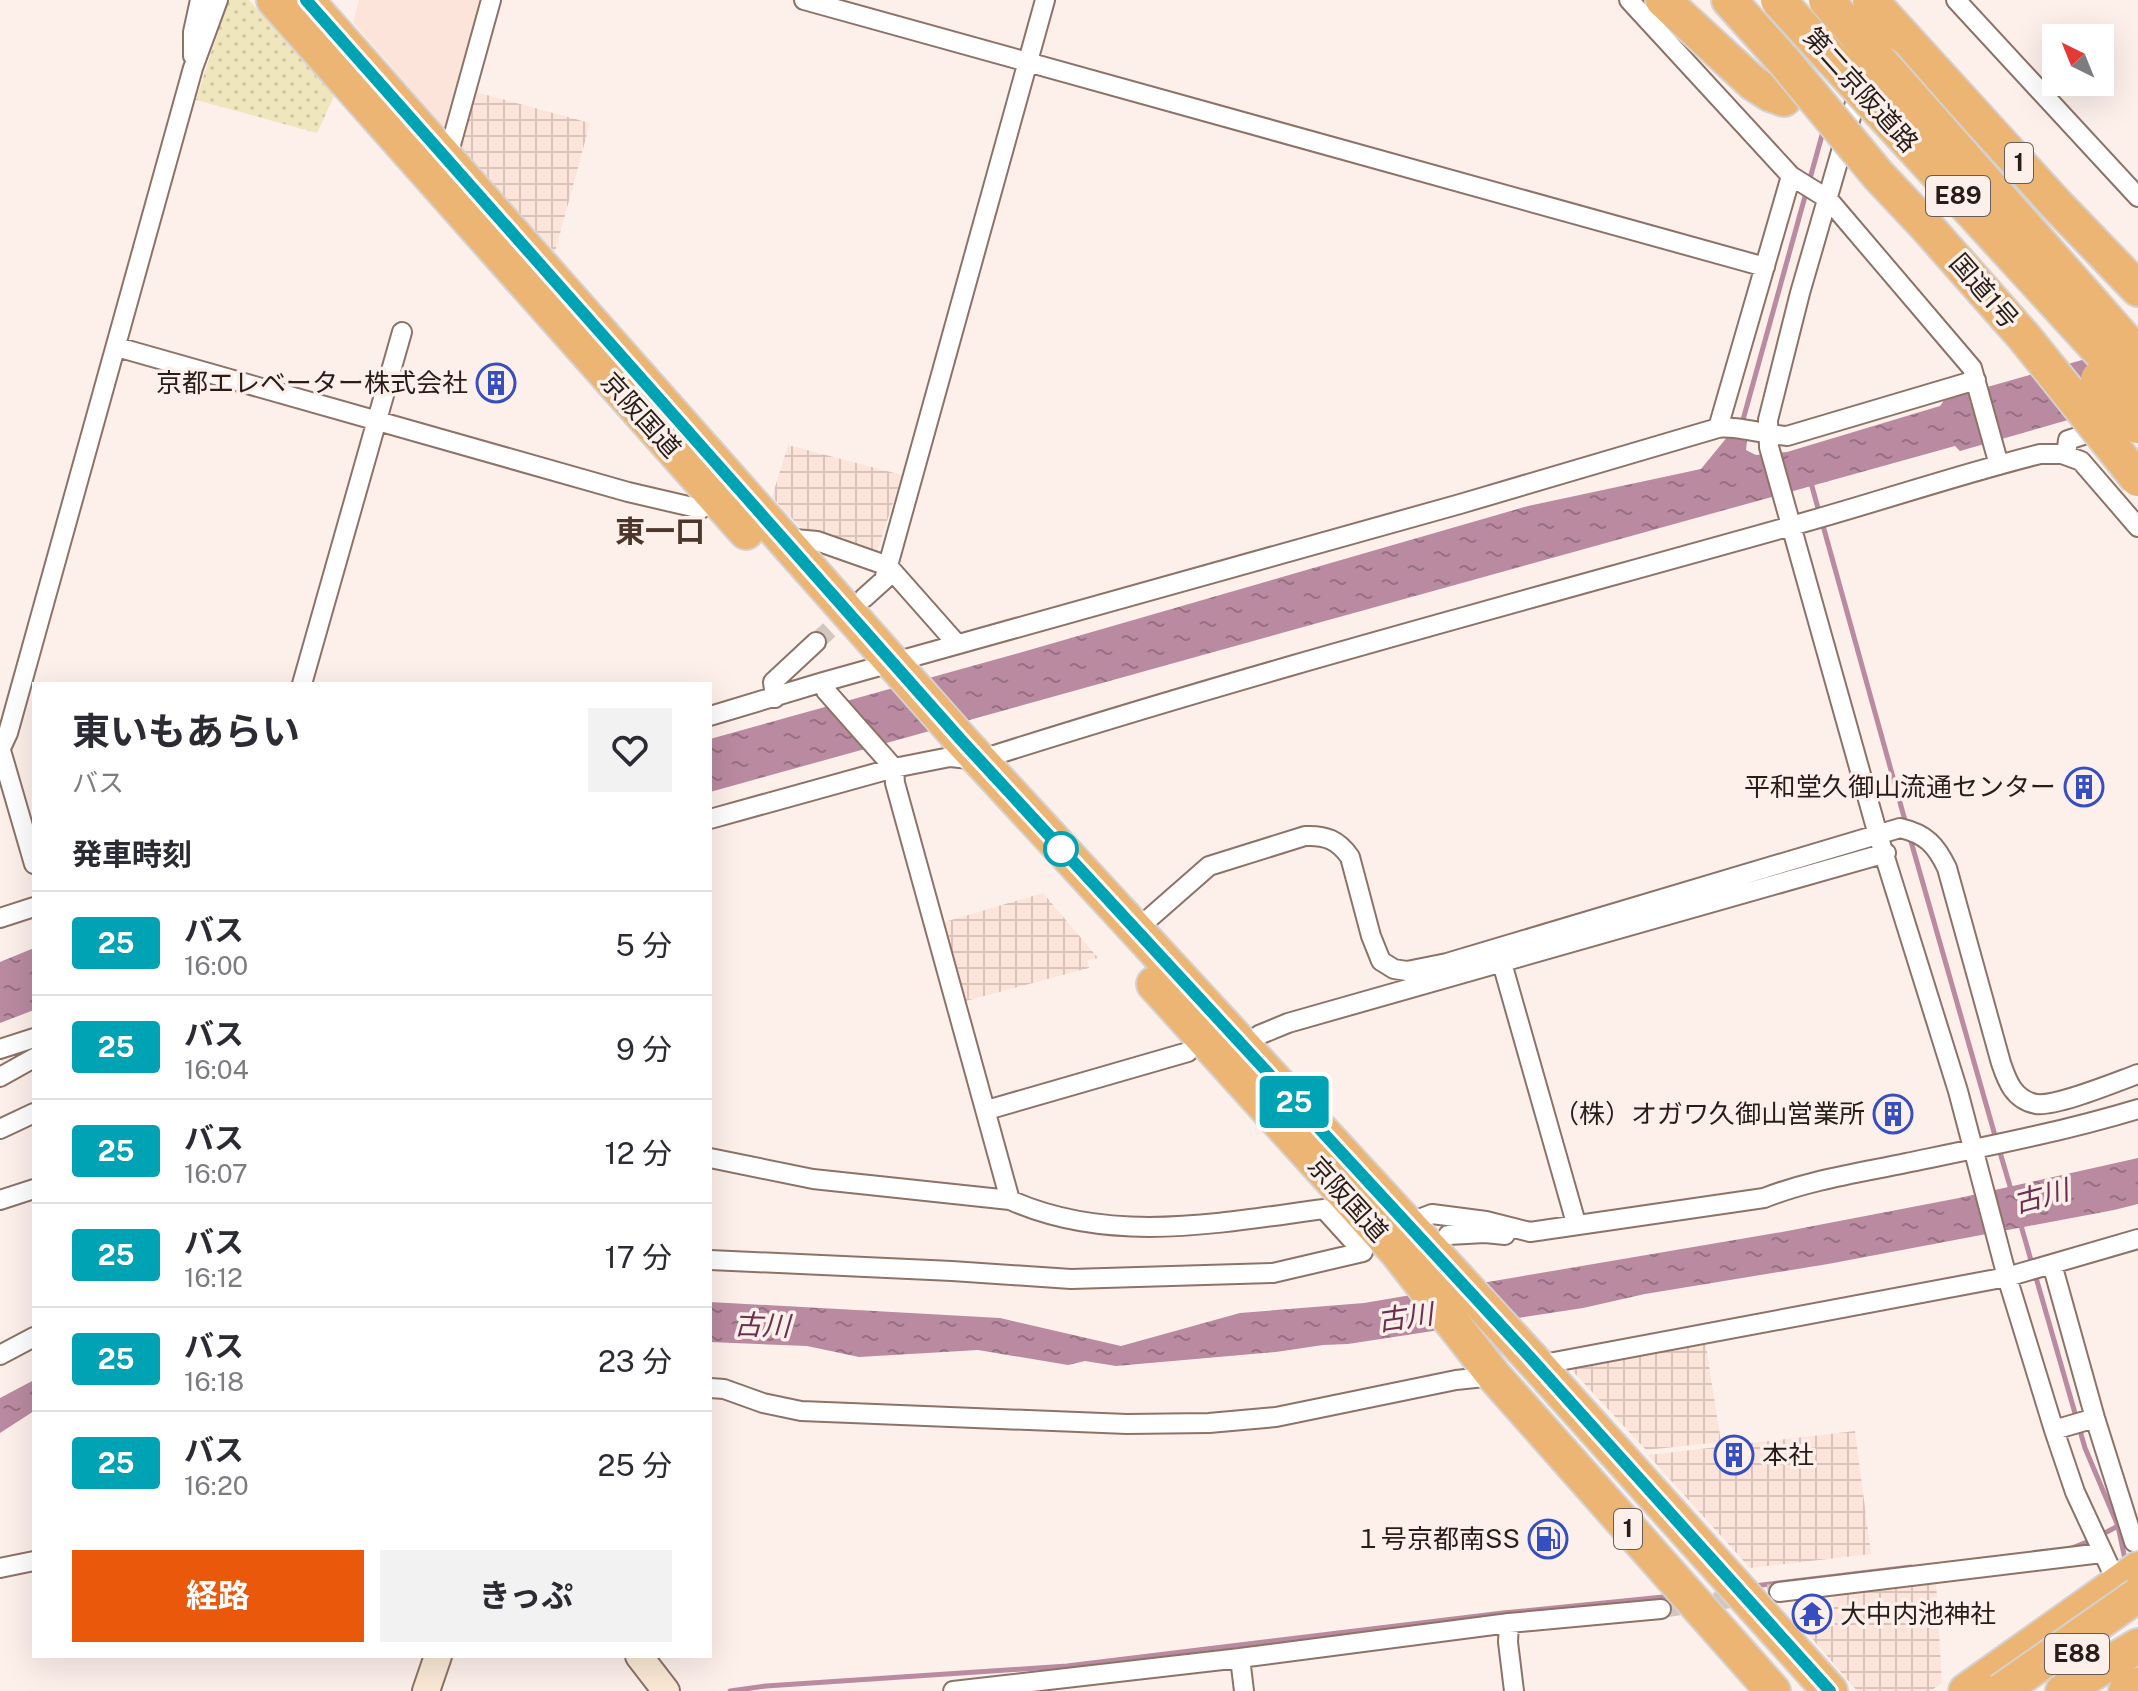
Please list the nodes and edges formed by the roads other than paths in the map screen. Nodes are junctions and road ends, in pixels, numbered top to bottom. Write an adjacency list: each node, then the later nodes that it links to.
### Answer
1 (200, 0): 17 (street)
2 (218, 0): 17 (street)
3 (274, 0): 39 (highway, 京阪国道 / 1)
4 (306, 0): 18 (highway, 京阪国道 / 1)
5 (491, 0): 18 (street)
6 (804, 0): 16 (street)
7 (1045, 0): 16 (street)
8 (1629, 0): 20 (street)
9 (1663, 0): 19 (highway, bridge)
10 (1729, 0): 19 (highway, 国道1号, bridge)
11 (1778, 0): 15 (highway, 第二京阪道路 / E89, bridge)
12 (1884, 0): 21 (street)
13 (1956, 0): 22 (street)
14 (1847, 7): 24 (highway, 1, bridge); 25 (highway, bridge); 28 (highway, 第二京阪道路 / E89, bridge)
15 (1821, 47): 30 (highway, 第二京阪道路 / E89, bridge); 33 (highway, bridge)
16 (1028, 62): 23 (street); 43 (street)
17 (193, 68): 27 (street)
18 (447, 159): 42 (highway, 京阪国道 / 1)
19 (1871, 168): 38 (highway, 国道1号, bridge)
20 (1794, 178): 21 (street); 23 (street)
21 (1824, 195): 29 (street); 35 (street)
22 (2138, 197)
23 (1765, 267): 34 (street)
24 (2138, 289)
25 (2138, 320)
26 (402, 332): 32 (street)
27 (117, 347): 32 (street); 52 (street)
28 (2138, 355)
29 (1976, 382): 35 (street); 37 (street)
30 (2138, 393)
31 (2138, 418): 36 (street)
32 (377, 420): 39 (street); 48 (street)
33 (2138, 426)
34 (1722, 427): 35 (street); 46 (street)
35 (1765, 439): 40 (street)
36 (2066, 455): 37 (street); 41 (street)
37 (1999, 465): 40 (street)
38 (2138, 479)
39 (714, 497): 47 (highway, 京阪国道 / 1)
40 (1792, 526): 53 (street); 56 (street)
41 (2138, 527)
42 (783, 538): 43 (street); 47 (highway, 京阪国道 / 1)
43 (888, 566): 44 (street); 46 (street)
44 (864, 598)
45 (816, 642): 50 (street)
46 (957, 644): 47 (street)
47 (885, 670): 49 (street); 53 (highway, 京阪国道 / 1)
48 (303, 682)
49 (824, 686): 50 (street); 54 (street)
50 (775, 698): 51 (street)
51 (712, 715)
52 (0, 748): 58 (street)
53 (958, 751): 54 (street); 61 (highway, 京阪国道 / 1); 77 (highway, 京阪国道 / 1)
54 (891, 765): 55 (street); 71 (street)
55 (712, 818)
56 (1878, 835): 57 (street); 61 (street); 68 (street)
57 (1886, 853): 62 (street); 74 (street)
58 (32, 857)
59 (32, 908): 60 (street)
60 (0, 918)
61 (1136, 930): 83 (highway, 京阪国道 / 1)
62 (1502, 963): 63 (street); 80 (street)
63 (1259, 1035)
64 (32, 1039): 65 (street)
65 (0, 1049)
66 (1188, 1052): 71 (street)
67 (32, 1059): 69 (street)
68 (2138, 1074)
69 (0, 1077)
70 (2138, 1109): 74 (street)
71 (987, 1110): 79 (street)
72 (32, 1114): 73 (street)
73 (0, 1129)
74 (1975, 1152): 80 (street); 88 (street)
75 (712, 1158): 79 (street)
76 (32, 1190): 78 (street)
77 (1326, 1194): 79 (street); 83 (highway, 京阪国道 / 1); 87 (street)
78 (0, 1200)
79 (1010, 1200)
80 (1576, 1223): 81 (street)
81 (1530, 1232): 83 (street); 83 (street)
82 (2138, 1239): 86 (street)
83 (1419, 1240): 91 (highway, 京阪国道 / 1); 92 (highway, 京阪国道 / 1)
84 (1354, 1249): 87 (street)
85 (712, 1260): 87 (street)
86 (2052, 1264): 88 (street); 94 (street)
87 (1261, 1272)
88 (2006, 1273): 91 (street); 95 (street)
89 (32, 1338): 90 (street)
90 (0, 1355)
91 (1534, 1360): 100 (highway, 京阪国道 / 1)
92 (1490, 1371): 93 (street); 114 (highway, 京阪国道 / 1)
93 (712, 1388)
94 (2095, 1418): 95 (street); 97 (street)
95 (2054, 1430): 97 (street)
96 (32, 1561): 98 (street)
97 (2125, 1563): 99 (street); 102 (street); 116 (highway); 117 (highway, bridge)
98 (0, 1568)
99 (1828, 1585): 100 (street); 100 (street)
100 (1772, 1605): 115 (highway, 京阪国道 / 1)
101 (1661, 1609): 103 (street)
102 (2138, 1615): 118 (highway, E88)
103 (1509, 1623): 107 (street); 113 (street)
104 (2138, 1646): 119 (highway, E88)
105 (437, 1658): 109 (street)
106 (641, 1658): 110 (street)
107 (1240, 1658): 111 (street); 112 (street)
108 (2138, 1685): 120 (highway)
109 (426, 1691)
110 (666, 1691)
111 (953, 1691)
112 (1244, 1691)
113 (1514, 1691)
114 (1773, 1691)
115 (1830, 1691)
116 (1966, 1691)
117 (2001, 1691)
118 (2015, 1691)
119 (2063, 1691)
120 (2126, 1691)

